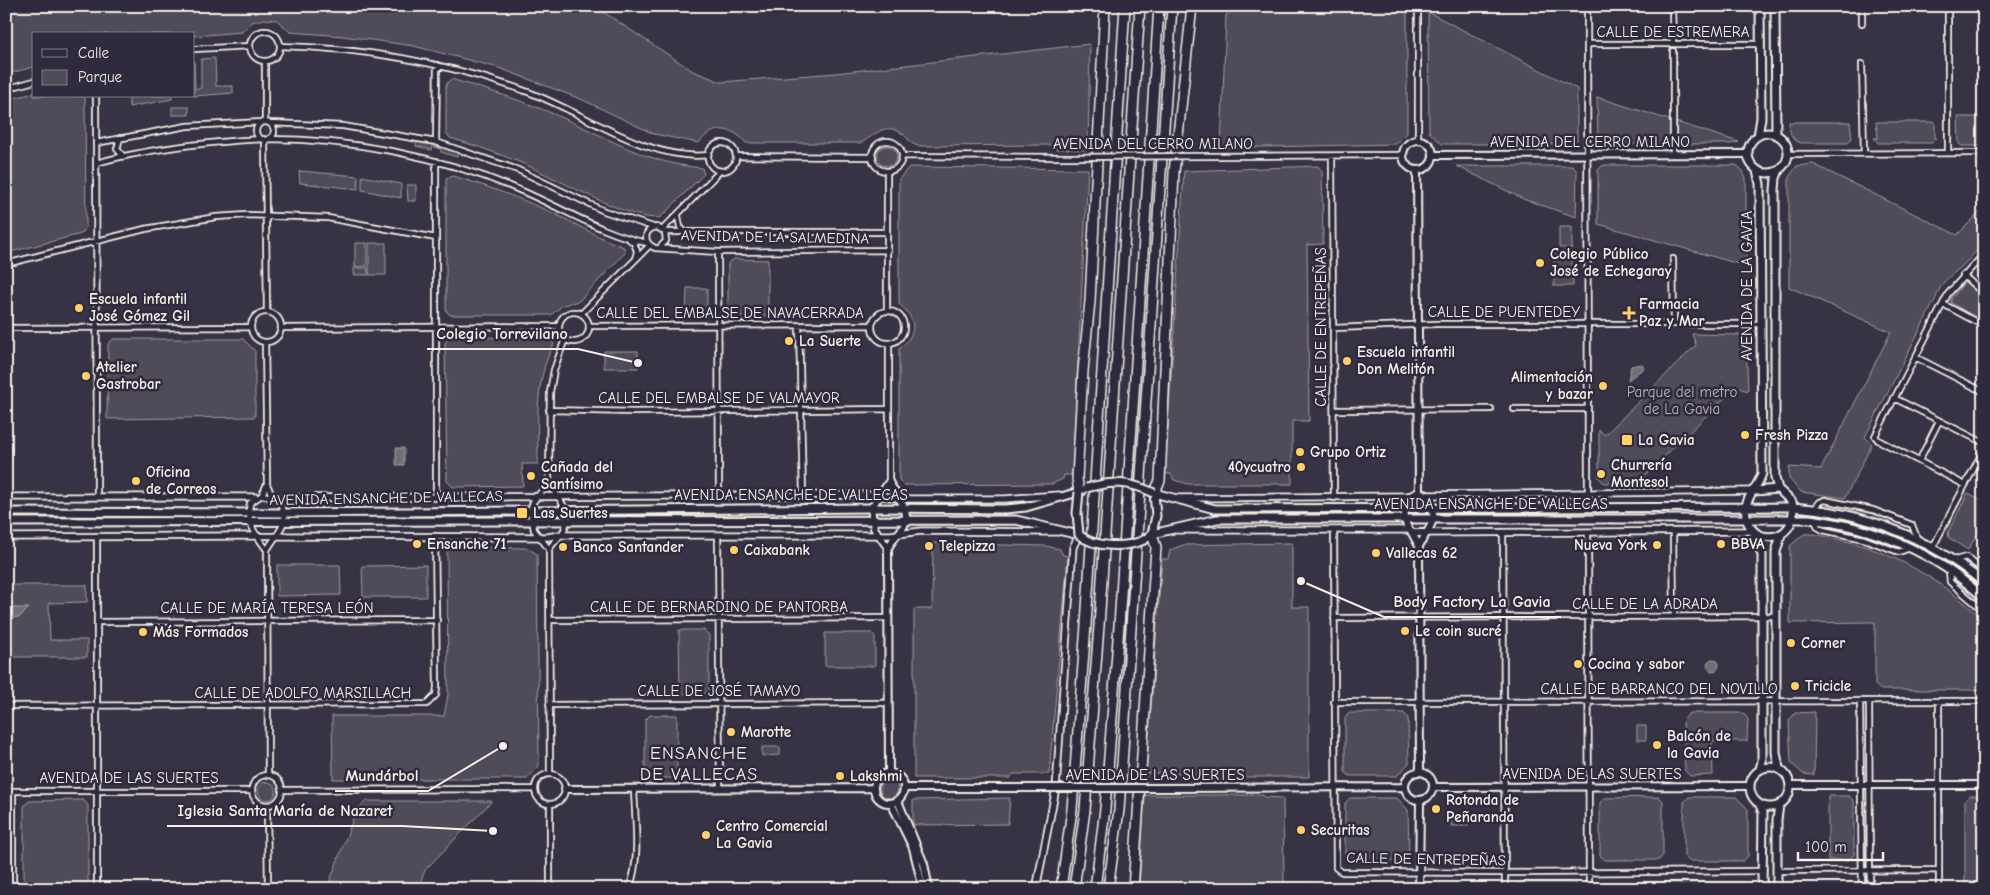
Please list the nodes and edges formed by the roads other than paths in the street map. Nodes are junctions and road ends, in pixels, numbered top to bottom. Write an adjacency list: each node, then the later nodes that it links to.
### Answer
1 (1105, 6): 125 (highway)
2 (1120, 6): 30 (highway)
3 (1125, 6): 30 (highway)
4 (1140, 6): 282 (highway)
5 (1159, 6): 283 (highway)
6 (1172, 6): 31 (highway)
7 (1177, 6): 31 (highway)
8 (1192, 6): 127 (highway)
9 (1418, 6): 37 (street)
10 (1587, 6): 17 (street)
11 (1672, 6): 18 (street)
12 (1760, 6): 19 (main road)
13 (1775, 6): 33 (main road)
14 (1862, 6): 16 (street)
15 (1948, 6): 40 (street)
16 (1862, 23)
17 (1587, 44): 18 (street, CALLE DE ESTREMERA); 42 (street)
18 (1672, 44): 19 (street, CALLE DE ESTREMERA)
19 (1760, 44): 34 (main road)
20 (250, 46): 21 (street); 22 (street); 24 (street)
21 (280, 46): 24 (street); 26 (street)
22 (195, 49)
23 (1673, 52): 43 (street)
24 (265, 61): 32 (street)
25 (1862, 64): 46 (street)
26 (437, 65): 38 (street); 47 (street)
27 (32, 82): 28 (street)
28 (6, 89)
29 (96, 98): 39 (street)
30 (1119, 101): 273 (highway)
31 (1165, 104): 284 (highway)
32 (266, 122): 35 (street); 36 (street); 36 (street); 38 (street)
33 (1776, 135): 34 (main road); 45 (main road)
34 (1758, 136): 44 (main road)
35 (120, 138): 39 (street); 50 (street)
36 (265, 140): 50 (street); 55 (street); 62 (street)
37 (1418, 140): 48 (main road); 49 (main road)
38 (436, 142): 64 (street)
39 (96, 143): 56 (street)
40 (1948, 153): 41 (street); 46 (street)
41 (1984, 153)
42 (1587, 154): 43 (main road, AVENIDA DEL CERRO MILANO); 49 (main road, AVENIDA DEL CERRO MILANO); 86 (street)
43 (1673, 154): 44 (main road, AVENIDA DEL CERRO MILANO)
44 (1747, 154): 61 (main road)
45 (1788, 154): 46 (street); 58 (main road)
46 (1864, 154)
47 (708, 155): 51 (street); 59 (street)
48 (1403, 155): 53 (street, AVENIDA DEL CERRO MILANO); 57 (main road)
49 (1433, 155): 57 (main road)
50 (123, 156): 56 (street)
51 (737, 156): 54 (street); 59 (street)
52 (902, 156): 53 (street, AVENIDA DEL CERRO MILANO, bridge); 54 (street); 60 (street)
53 (1332, 156): 100 (street, CALLE DE ENTREPEÑAS)
54 (873, 157): 60 (street)
55 (436, 161): 68 (street); 69 (street)
56 (96, 163): 70 (street)
57 (1417, 170): 85 (main road)
58 (1779, 170): 61 (main road); 124 (main road, AVENIDA DE LA GAVIA)
59 (720, 171): 63 (street)
60 (887, 171): 67 (street)
61 (1757, 171): 88 (main road, AVENIDA DE LA GAVIA)
62 (266, 215): 68 (street); 70 (street); 83 (street)
63 (678, 216): 65 (street); 66 (street, AVENIDA DE LA SALMEDINA)
64 (653, 227): 65 (street); 71 (street)
65 (664, 230): 66 (street, AVENIDA DE LA SALMEDINA); 72 (street)
66 (685, 232): 67 (street, AVENIDA DE LA SALMEDINA)
67 (887, 232): 73 (street)
68 (436, 238): 99 (street)
69 (628, 239): 71 (street); 76 (street)
70 (94, 241): 78 (street); 97 (street)
71 (649, 244): 72 (street); 76 (street)
72 (661, 246): 74 (street, AVENIDA DE LA SALMEDINA)
73 (888, 250): 74 (street, AVENIDA DE LA SALMEDINA); 82 (street)
74 (718, 252): 95 (street)
75 (1984, 254): 79 (street)
76 (634, 259): 84 (street)
77 (1673, 259): 87 (street)
78 (6, 264)
79 (1964, 275): 80 (street); 81 (street)
80 (1984, 294)
81 (1943, 304): 93 (street); 104 (street)
82 (887, 310): 89 (street); 103 (street)
83 (266, 312): 94 (street); 98 (street)
84 (582, 314): 90 (street); 91 (street)
85 (1418, 324): 86 (street, CALLE DE PUENTEDEY); 100 (street, CALLE DE PUENTEDEY); 108 (main road)
86 (1587, 324): 87 (street, CALLE DE PUENTEDEY); 114 (street)
87 (1674, 324): 88 (street, CALLE DE PUENTEDEY)
88 (1761, 324): 126 (main road, AVENIDA DE LA GAVIA)
89 (872, 325): 92 (street, CALLE DEL EMBALSE DE NAVACERRADA); 103 (street)
90 (559, 326): 99 (street); 101 (street)
91 (588, 326): 95 (street, CALLE DEL EMBALSE DE NAVACERRADA); 101 (street)
92 (799, 326): 95 (street, CALLE DEL EMBALSE DE NAVACERRADA); 112 (street)
93 (1984, 326)
94 (251, 327): 97 (street); 102 (street)
95 (719, 327): 115 (street)
96 (6, 328): 97 (street)
97 (97, 328): 134 (street)
98 (281, 328): 99 (street); 102 (street)
99 (435, 328): 136 (street)
100 (1334, 328): 113 (street, CALLE DE ENTREPEÑAS)
101 (565, 339): 111 (street)
102 (265, 342): 122 (street)
103 (889, 343): 107 (street)
104 (1915, 357): 105 (street); 106 (street)
105 (1984, 392)
106 (1894, 398): 116 (street); 119 (street)
107 (889, 409): 112 (street, CALLE DEL EMBALSE DE VALMAYOR); 121 (street)
108 (1419, 409): 109 (street); 113 (street); 128 (main road)
109 (1491, 409)
110 (1514, 409): 114 (street)
111 (549, 410): 115 (street, CALLE DEL EMBALSE DE VALMAYOR); 120 (street)
112 (801, 410): 115 (street, CALLE DEL EMBALSE DE VALMAYOR); 131 (street)
113 (1334, 410): 144 (street, CALLE DE ENTREPEÑAS)
114 (1587, 410): 129 (street)
115 (719, 411): 130 (street)
116 (1939, 420): 117 (street); 119 (street)
117 (1984, 444)
118 (1984, 449): 123 (street)
119 (1918, 461): 123 (street)
120 (549, 482): 140 (street); 141 (street)
121 (889, 482): 142 (main road); 145 (main road)
122 (267, 484): 135 (street); 139 (street)
123 (1965, 485): 191 (street)
124 (1778, 489): 126 (main road); 147 (main road)
125 (1083, 490): 127 (main road, AVENIDA ENSANCHE DE VALLECAS, bridge); 132 (main road, AVENIDA ENSANCHE DE VALLECAS); 184 (main road, bridge)
126 (1755, 491): 129 (street, AVENIDA ENSANCHE DE VALLECAS); 146 (main road, AVENIDA DE LA GAVIA)
127 (1154, 492): 143 (main road, AVENIDA ENSANCHE DE VALLECAS); 179 (main road)
128 (1419, 492): 133 (main road); 137 (main road)
129 (1588, 493): 133 (street, AVENIDA ENSANCHE DE VALLECAS)
130 (719, 495): 131 (street, AVENIDA ENSANCHE DE VALLECAS); 141 (street, AVENIDA ENSANCHE DE VALLECAS)
131 (803, 495): 142 (street, AVENIDA ENSANCHE DE VALLECAS)
132 (1064, 495): 145 (street, AVENIDA ENSANCHE DE VALLECAS); 149 (main road, AVENIDA ENSANCHE DE VALLECAS)
133 (1427, 495): 151 (main road)
134 (97, 496): 135 (street, AVENIDA ENSANCHE DE VALLECAS); 138 (street, AVENIDA ENSANCHE DE VALLECAS)
135 (258, 496): 139 (street, AVENIDA ENSANCHE DE VALLECAS); 155 (street)
136 (436, 496): 139 (street, AVENIDA ENSANCHE DE VALLECAS); 140 (street, AVENIDA ENSANCHE DE VALLECAS)
137 (1410, 496): 144 (street, AVENIDA ENSANCHE DE VALLECAS); 150 (main road)
138 (6, 497)
139 (274, 497): 156 (street)
140 (539, 497): 141 (street, AVENIDA ENSANCHE DE VALLECAS); 152 (street)
141 (559, 498): 153 (street)
142 (879, 498): 145 (street, AVENIDA ENSANCHE DE VALLECAS); 148 (main road)
143 (1178, 498): 144 (street, AVENIDA ENSANCHE DE VALLECAS); 150 (main road, AVENIDA ENSANCHE DE VALLECAS)
144 (1334, 498)
145 (900, 499): 149 (main road)
146 (1745, 507): 147 (main road, AVENIDA ENSANCHE DE VALLECAS); 151 (main road, AVENIDA ENSANCHE DE VALLECAS); 159 (main road)
147 (1793, 507): 160 (main road); 191 (main road, AVENIDA ENSANCHE DE VALLECAS)
148 (871, 508): 149 (main road, AVENIDA ENSANCHE DE VALLECAS); 153 (main road, AVENIDA ENSANCHE DE VALLECAS); 163 (main road)
149 (905, 508): 164 (main road)
150 (1404, 508): 151 (main road, AVENIDA ENSANCHE DE VALLECAS); 157 (main road)
151 (1434, 508): 158 (main road)
152 (530, 510): 153 (main road, AVENIDA ENSANCHE DE VALLECAS); 156 (main road, AVENIDA ENSANCHE DE VALLECAS); 161 (street)
153 (566, 510): 162 (street)
154 (6, 512): 155 (main road, AVENIDA ENSANCHE DE VALLECAS)
155 (248, 512): 156 (main road, AVENIDA ENSANCHE DE VALLECAS); 166 (street)
156 (285, 513): 167 (street)
157 (1404, 518): 158 (main road, AVENIDA ENSANCHE DE VALLECAS); 168 (main road, AVENIDA ENSANCHE DE VALLECAS); 170 (main road)
158 (1434, 518): 159 (main road, AVENIDA ENSANCHE DE VALLECAS); 177 (main road)
159 (1746, 518): 160 (main road, AVENIDA ENSANCHE DE VALLECAS); 171 (main road)
160 (1793, 518): 180 (main road); 196 (main road, AVENIDA ENSANCHE DE VALLECAS)
161 (531, 521): 162 (main road, AVENIDA ENSANCHE DE VALLECAS); 167 (main road, AVENIDA ENSANCHE DE VALLECAS); 181 (street)
162 (566, 521): 163 (main road, AVENIDA ENSANCHE DE VALLECAS); 182 (street)
163 (871, 521): 164 (main road, AVENIDA ENSANCHE DE VALLECAS); 176 (main road)
164 (905, 521): 172 (main road); 173 (main road, AVENIDA ENSANCHE DE VALLECAS)
165 (6, 522): 166 (main road, AVENIDA ENSANCHE DE VALLECAS)
166 (249, 522): 167 (main road, AVENIDA ENSANCHE DE VALLECAS); 185 (street)
167 (284, 523): 186 (street)
168 (1169, 530): 169 (street, AVENIDA ENSANCHE DE VALLECAS); 179 (main road, AVENIDA ENSANCHE DE VALLECAS)
169 (1334, 530): 170 (street, AVENIDA ENSANCHE DE VALLECAS); 207 (street, CALLE DE ENTREPEÑAS)
170 (1411, 531): 177 (main road, AVENIDA ENSANCHE DE VALLECAS); 190 (main road)
171 (1753, 531): 175 (street, AVENIDA ENSANCHE DE VALLECAS); 180 (main road); 202 (main road)
172 (898, 532): 173 (street, AVENIDA ENSANCHE DE VALLECAS); 176 (street, AVENIDA ENSANCHE DE VALLECAS); 192 (main road)
173 (1060, 532): 184 (main road, AVENIDA ENSANCHE DE VALLECAS)
174 (1588, 532): 175 (street, AVENIDA ENSANCHE DE VALLECAS); 178 (street, AVENIDA ENSANCHE DE VALLECAS); 205 (street)
175 (1673, 532): 201 (street)
176 (878, 533): 183 (street, AVENIDA ENSANCHE DE VALLECAS); 192 (main road)
177 (1426, 533): 178 (street, AVENIDA ENSANCHE DE VALLECAS); 190 (main road)
178 (1503, 533): 204 (street)
179 (1152, 534): 184 (main road, AVENIDA ENSANCHE DE VALLECAS, bridge); 285 (highway)
180 (1781, 534): 203 (main road)
181 (539, 535): 182 (street, AVENIDA ENSANCHE DE VALLECAS); 187 (street, AVENIDA ENSANCHE DE VALLECAS); 193 (street)
182 (560, 535): 183 (street, AVENIDA ENSANCHE DE VALLECAS); 193 (street)
183 (718, 535): 209 (street)
184 (1079, 535): 281 (street)
185 (257, 536): 186 (street, AVENIDA ENSANCHE DE VALLECAS); 189 (street, AVENIDA ENSANCHE DE VALLECAS); 194 (street)
186 (276, 536): 187 (street, AVENIDA ENSANCHE DE VALLECAS); 194 (street)
187 (435, 536): 210 (street, CALLE DE ADOLFO MARSILLACH)
188 (6, 537): 189 (street, AVENIDA ENSANCHE DE VALLECAS)
189 (96, 538): 213 (street)
190 (1419, 546): 208 (main road)
191 (1933, 547): 195 (main road, AVENIDA ENSANCHE DE VALLECAS)
192 (888, 548): 206 (main road)
193 (549, 549): 211 (street)
194 (266, 550): 212 (street)
195 (1955, 560): 197 (street, AVENIDA ENSANCHE DE VALLECAS); 198 (main road, AVENIDA ENSANCHE DE VALLECAS)
196 (1949, 569): 199 (main road, AVENIDA ENSANCHE DE VALLECAS); 200 (street)
197 (1984, 571)
198 (1984, 583)
199 (1984, 598)
200 (1984, 611)
201 (1674, 616): 202 (street, CALLE DE LA ADRADA); 205 (street, CALLE DE LA ADRADA)
202 (1762, 616): 203 (street, CALLE DE LA ADRADA); 214 (main road)
203 (1777, 616): 223 (main road)
204 (1504, 617): 205 (street, CALLE DE LA ADRADA); 208 (street, CALLE DE LA ADRADA); 221 (street)
205 (1588, 617): 222 (street)
206 (889, 618): 209 (street, CALLE DE BERNARDINO DE PANTORBA); 224 (main road)
207 (1334, 618): 208 (street, CALLE DE LA ADRADA); 219 (street, CALLE DE ENTREPEÑAS)
208 (1419, 618): 220 (main road)
209 (719, 619): 211 (street, CALLE DE BERNARDINO DE PANTORBA); 225 (street)
210 (437, 620): 212 (street, CALLE DE MARÍA TERESA LEÓN); 226 (street, CALLE DE ADOLFO MARSILLACH)
211 (550, 620): 227 (street)
212 (267, 621): 213 (street, CALLE DE MARÍA TERESA LEÓN); 226 (street)
213 (97, 622): 229 (street)
214 (1763, 701): 222 (street, CALLE DE BARRANCO DEL NOVILLO); 223 (street, CALLE DE BARRANCO DEL NOVILLO); 231 (main road)
215 (1860, 701): 216 (street, CALLE DE BARRANCO DEL NOVILLO); 223 (street, CALLE DE BARRANCO DEL NOVILLO); 240 (street)
216 (1869, 701): 217 (street, CALLE DE BARRANCO DEL NOVILLO); 241 (street)
217 (1939, 701): 218 (street, CALLE DE BARRANCO DEL NOVILLO); 242 (street)
218 (1984, 701)
219 (1334, 702): 220 (street, CALLE DE BARRANCO DEL NOVILLO); 243 (street, CALLE DE ENTREPEÑAS)
220 (1419, 702): 221 (street, CALLE DE BARRANCO DEL NOVILLO); 233 (main road)
221 (1504, 702): 222 (street, CALLE DE BARRANCO DEL NOVILLO); 246 (street)
222 (1588, 702): 238 (street)
223 (1777, 702): 230 (main road)
224 (889, 703): 225 (street, CALLE DE JOSÉ TAMAYO); 232 (main road)
225 (720, 704): 227 (street, CALLE DE JOSÉ TAMAYO); 252 (street)
226 (268, 705): 229 (street, CALLE DE ADOLFO MARSILLACH); 235 (street)
227 (549, 705): 234 (street)
228 (6, 706): 229 (street, CALLE DE ADOLFO MARSILLACH)
229 (96, 706): 254 (street)
230 (1779, 768): 231 (main road); 236 (main road)
231 (1760, 769): 239 (main road)
232 (889, 772): 247 (main road); 248 (main road)
233 (1420, 772): 244 (main road); 245 (main road)
234 (550, 774): 249 (street); 250 (street)
235 (268, 775): 255 (street); 257 (street)
236 (1791, 785): 240 (main road); 263 (main road)
237 (1984, 785): 242 (main road)
238 (1589, 786): 239 (main road, AVENIDA DE LAS SUERTES); 246 (main road, AVENIDA DE LAS SUERTES); 268 (street)
239 (1750, 786): 262 (main road)
240 (1860, 786): 241 (main road); 265 (street)
241 (1870, 786): 242 (main road); 266 (street)
242 (1939, 786): 267 (street)
243 (1334, 787): 244 (main road, AVENIDA DE LAS SUERTES); 248 (main road, AVENIDA DE LAS SUERTES, bridge); 271 (street, CALLE DE ENTREPEÑAS)
244 (1405, 787): 259 (main road)
245 (1434, 787): 246 (main road, AVENIDA DE LAS SUERTES); 259 (main road)
246 (1504, 787): 272 (street)
247 (874, 788): 252 (main road); 260 (main road)
248 (905, 788): 258 (main road)
249 (535, 789): 255 (street); 261 (street)
250 (565, 789): 251 (main road); 261 (street)
251 (634, 789): 252 (main road); 278 (street)
252 (720, 789)
253 (13, 790): 254 (street, AVENIDA DE LAS SUERTES); 256 (street, AVENIDA DE LAS SUERTES); 274 (street)
254 (96, 790): 257 (street, AVENIDA DE LAS SUERTES); 275 (street)
255 (282, 790): 264 (street)
256 (6, 791)
257 (252, 791): 264 (street)
258 (898, 801): 260 (main road); 280 (main road)
259 (1420, 801): 271 (main road)
260 (891, 803): 279 (main road)
261 (550, 804): 277 (street)
262 (1760, 805): 263 (main road); 269 (main road)
263 (1780, 805): 270 (main road)
264 (267, 806): 276 (street)
265 (1862, 870): 266 (street); 270 (street); 291 (street)
266 (1870, 870): 267 (street); 292 (street)
267 (1939, 870): 293 (street)
268 (1589, 871): 269 (street, CALLE DE ENTREPEÑAS); 272 (street, CALLE DE ENTREPEÑAS); 288 (street)
269 (1762, 871): 289 (main road)
270 (1777, 871): 290 (main road)
271 (1419, 872): 272 (street, CALLE DE ENTREPEÑAS); 286 (main road)
272 (1505, 873): 287 (street)
273 (1061, 888)
274 (13, 889)
275 (97, 889)
276 (268, 889)
277 (550, 889)
278 (629, 889)
279 (923, 889)
280 (929, 889)
281 (1036, 889)
282 (1074, 889)
283 (1095, 889)
284 (1108, 889)
285 (1133, 889)
286 (1420, 889)
287 (1505, 889)
288 (1590, 889)
289 (1762, 889)
290 (1777, 889)
291 (1862, 889)
292 (1870, 889)
293 (1939, 889)

